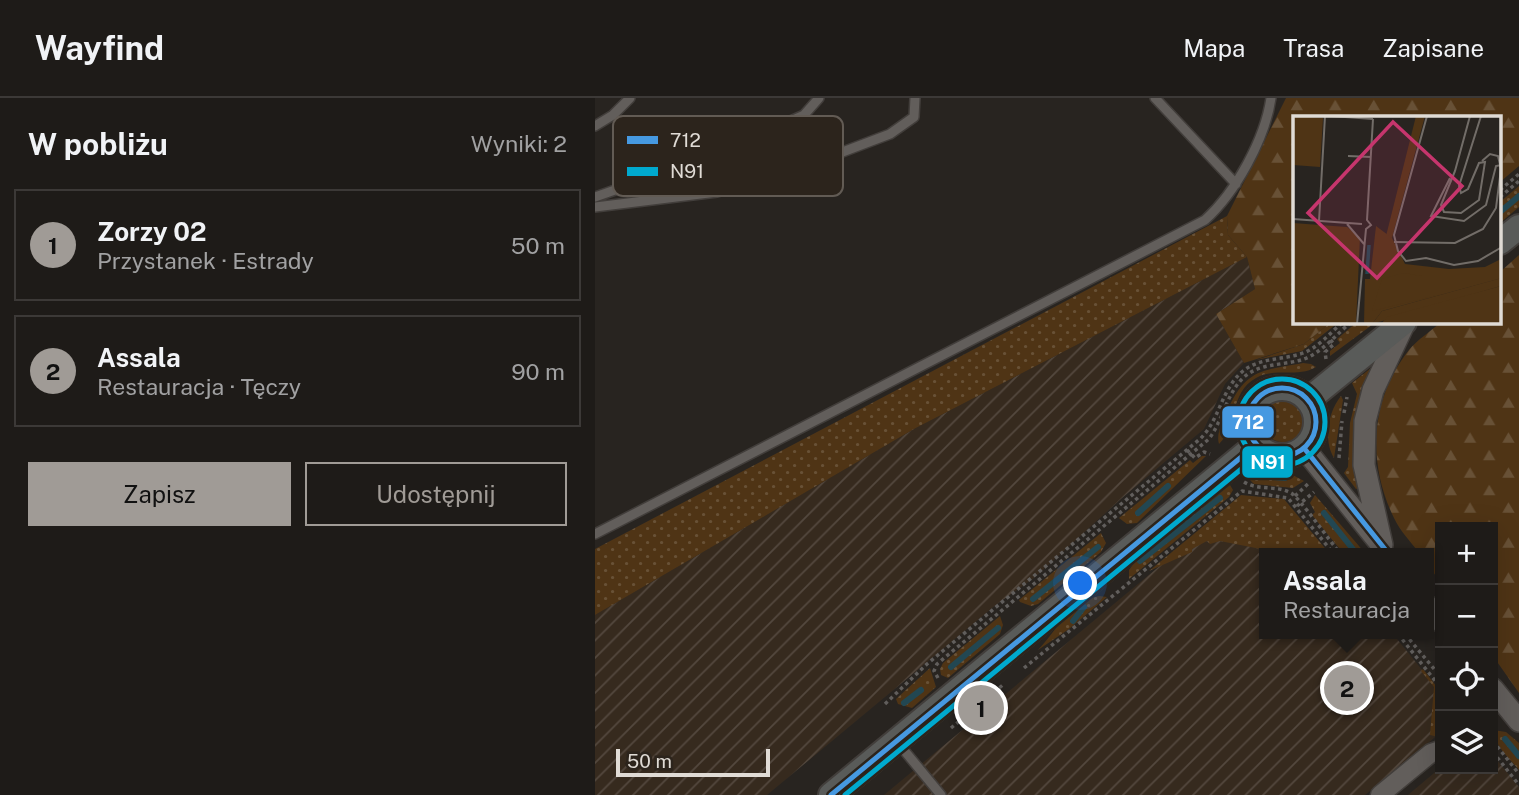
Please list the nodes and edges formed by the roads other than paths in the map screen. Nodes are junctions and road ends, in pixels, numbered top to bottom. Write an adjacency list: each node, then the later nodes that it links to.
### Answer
1 (630, 98): 7 (lane)
2 (819, 98): 6 (lane)
3 (915, 98): 8 (lane)
4 (1155, 98): 9 (lane)
5 (1271, 98): 9 (lane)
6 (802, 116)
7 (595, 126)
8 (843, 152)
9 (1237, 184): 21 (lane)
10 (613, 190): 12 (lane)
11 (684, 196): 13 (lane)
12 (595, 197)
13 (595, 207)
14 (1519, 226): 15 (main road)
15 (1501, 241)
16 (1402, 324): 18 (main road)
17 (1403, 324): 23 (street)
18 (1308, 400): 19 (main road); 20 (main road)
19 (1257, 445): 20 (main road); 26 (main road)
20 (1304, 448): 22 (street)
21 (595, 534)
22 (1384, 548)
23 (1385, 548)
24 (1498, 700): 25 (street)
25 (1519, 721)
26 (897, 741): 28 (main road); 29 (lane)
27 (1435, 752): 30 (street)
28 (831, 795)
29 (941, 795)
30 (1380, 795)

